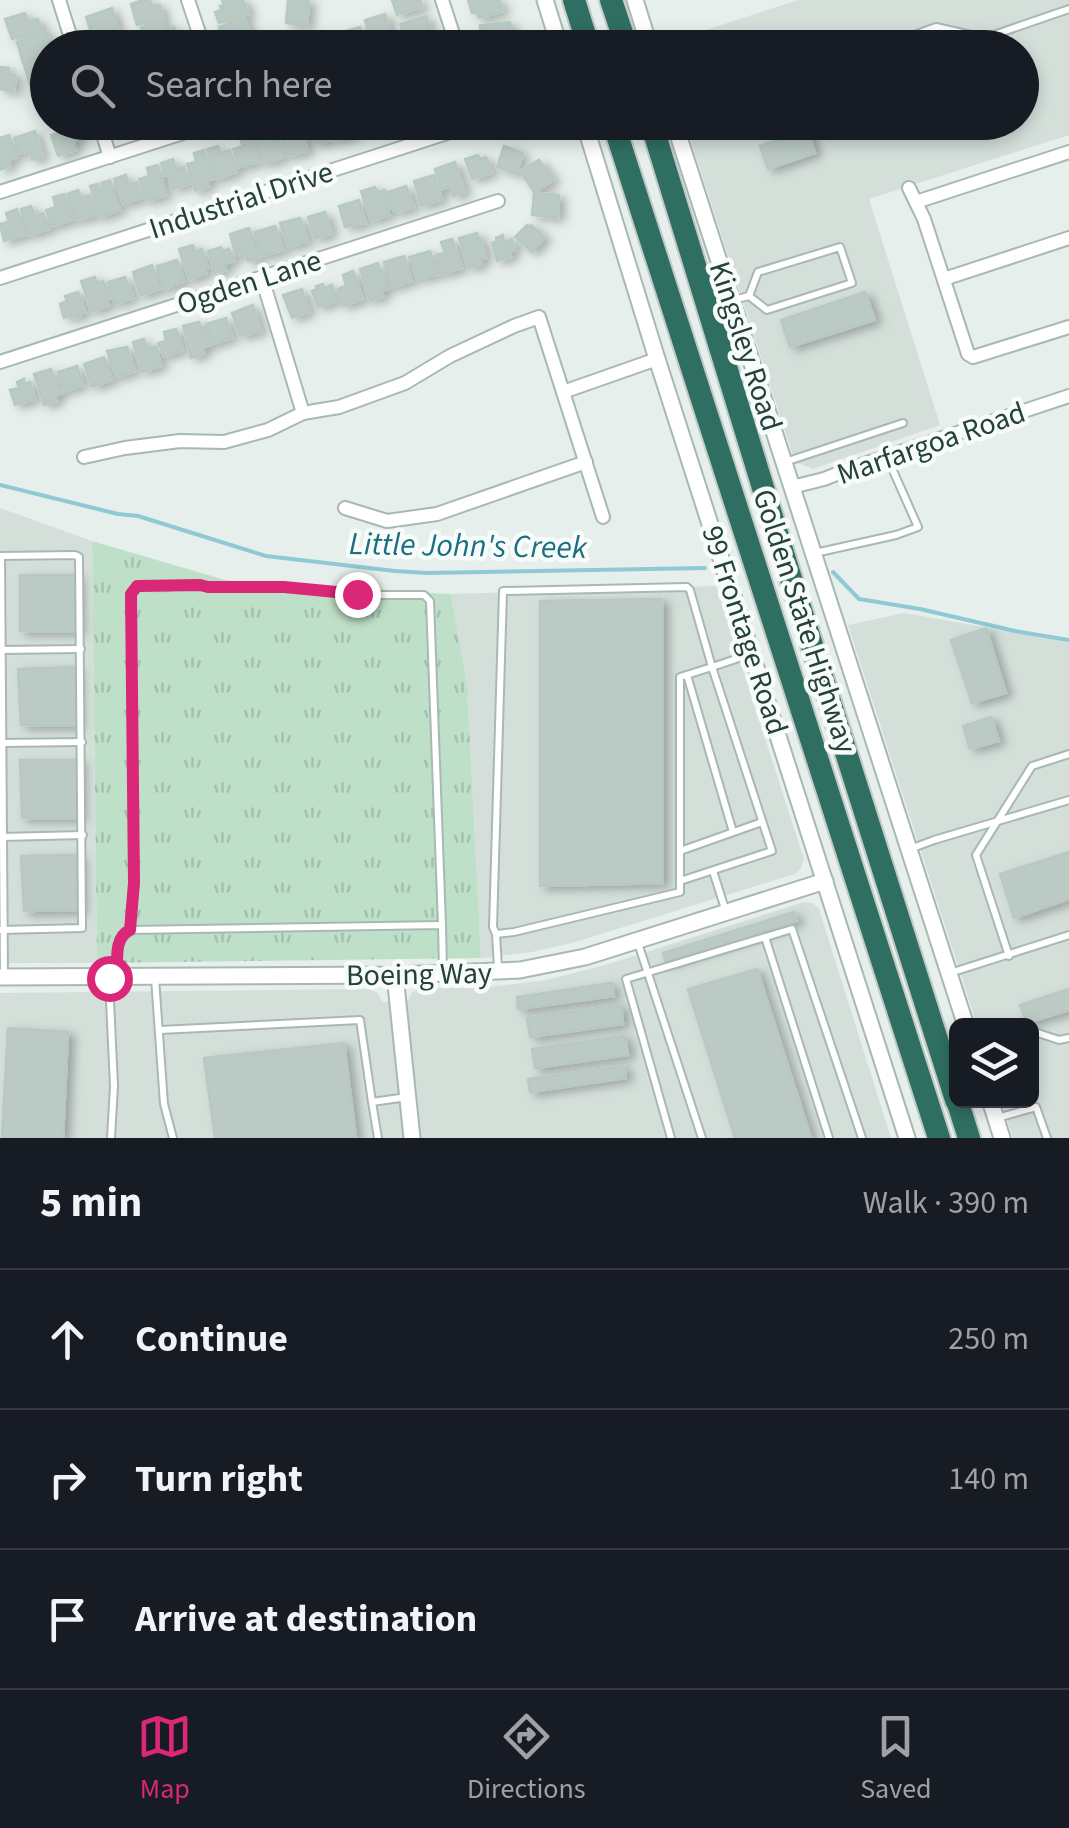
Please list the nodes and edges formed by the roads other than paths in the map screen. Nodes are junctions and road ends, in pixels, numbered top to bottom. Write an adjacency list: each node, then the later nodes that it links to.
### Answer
1 (59, 0): 9 (street)
2 (188, 0): 10 (street)
3 (442, 0): 11 (street)
4 (544, 0): 12 (street)
5 (574, 0): 13 (highway)
6 (611, 0): 14 (highway)
7 (635, 0): 15 (street)
8 (1069, 9): 16 (lane)
9 (68, 30)
10 (198, 30)
11 (450, 30)
12 (554, 30)
13 (584, 30)
14 (621, 30)
15 (644, 30)
16 (1008, 30)
17 (105, 140): 25 (street)
18 (162, 140): 25 (street)
19 (426, 140): 31 (street, Industrial Drive)
20 (590, 140): 37 (street, 99 Frontage Road)
21 (620, 140): 107 (highway, Golden State Highway)
22 (656, 140): 92 (highway, Golden State Highway)
23 (680, 140): 35 (street, Kingsley Road)
24 (1069, 152): 29 (street)
25 (110, 157): 27 (street)
26 (909, 188): 29 (street)
27 (0, 192)
28 (498, 201): 32 (street, Ogden Lane)
29 (916, 202): 33 (street)
30 (1069, 238): 33 (street)
31 (0, 278)
32 (262, 278): 38 (street, Ogden Lane); 41 (street)
33 (944, 280): 36 (street)
34 (749, 296): 34 (lane); 35 (lane)
35 (732, 300): 46 (street, Kingsley Road)
36 (1069, 327)
37 (657, 358): 39 (street); 54 (street, 99 Frontage Road)
38 (0, 362)
39 (563, 392): 41 (street); 45 (street)
40 (1069, 396): 43 (street, Marfargoa Road)
41 (304, 413): 44 (street)
42 (903, 423): 46 (lane)
43 (886, 456): 47 (street, Marfargoa Road); 50 (lane)
44 (84, 457)
45 (586, 462): 48 (street); 49 (street)
46 (784, 462): 47 (street, Kingsley Road)
47 (792, 486): 50 (street, Kingsley Road)
48 (345, 508)
49 (604, 518)
50 (814, 553): 67 (street, Kingsley Road)
51 (1, 556): 52 (lane); 53 (lane)
52 (81, 649): 53 (lane); 57 (lane)
53 (1, 650): 58 (lane)
54 (752, 654): 55 (lane); 69 (street, 99 Frontage Road)
55 (712, 666): 56 (lane); 62 (lane); 75 (lane)
56 (687, 675): 63 (lane); 66 (lane)
57 (82, 742): 58 (lane); 64 (lane)
58 (1, 743): 65 (lane)
59 (1069, 754): 61 (lane)
60 (1069, 800): 61 (lane)
61 (998, 821): 67 (lane); 79 (lane)
62 (762, 822): 63 (lane); 68 (lane)
63 (733, 832): 66 (lane)
64 (83, 835): 65 (lane); 73 (lane)
65 (1, 837): 73 (lane)
66 (680, 850): 70 (lane)
67 (909, 850): 82 (street, Kingsley Road)
68 (714, 870): 70 (lane); 71 (lane)
69 (825, 881): 71 (street, Boeing Way); 106 (street, 99 Frontage Road)
70 (680, 882): 75 (lane)
71 (726, 912): 78 (street, Boeing Way)
72 (442, 925): 74 (lane); 74 (lane); 83 (lane)
73 (2, 930): 85 (lane)
74 (130, 930): 86 (lane)
75 (496, 934): 80 (lane)
76 (1069, 935): 79 (lane)
77 (764, 937): 81 (lane); 104 (lane); 105 (lane)
78 (637, 940): 80 (street, Boeing Way); 81 (lane)
79 (1009, 956): 82 (lane)
80 (499, 972): 83 (street, Boeing Way)
81 (647, 972): 102 (lane); 103 (lane)
82 (949, 973): 88 (street, Kingsley Road)
83 (444, 974): 84 (street, Boeing Way)
84 (395, 975): 87 (street, Boeing Way); 93 (street)
85 (2, 978): 86 (street, Boeing Way)
86 (113, 978): 87 (street, Boeing Way); 98 (lane)
87 (155, 978): 89 (lane)
88 (963, 1018)
89 (160, 1030): 94 (lane); 99 (lane)
90 (1039, 1034): 91 (lane)
91 (1069, 1038)
92 (949, 1075)
93 (407, 1098): 94 (lane); 101 (street)
94 (372, 1102): 100 (lane)
95 (960, 1108): 108 (highway, Golden State Highway)
96 (993, 1108): 97 (street)
97 (996, 1118): 109 (street); 110 (lane)
98 (111, 1138)
99 (173, 1138)
100 (378, 1138)
101 (412, 1138)
102 (671, 1138)
103 (702, 1138)
104 (829, 1138)
105 (862, 1138)
106 (907, 1138)
107 (938, 1138)
108 (969, 1138)
109 (1002, 1138)
110 (1047, 1138)

